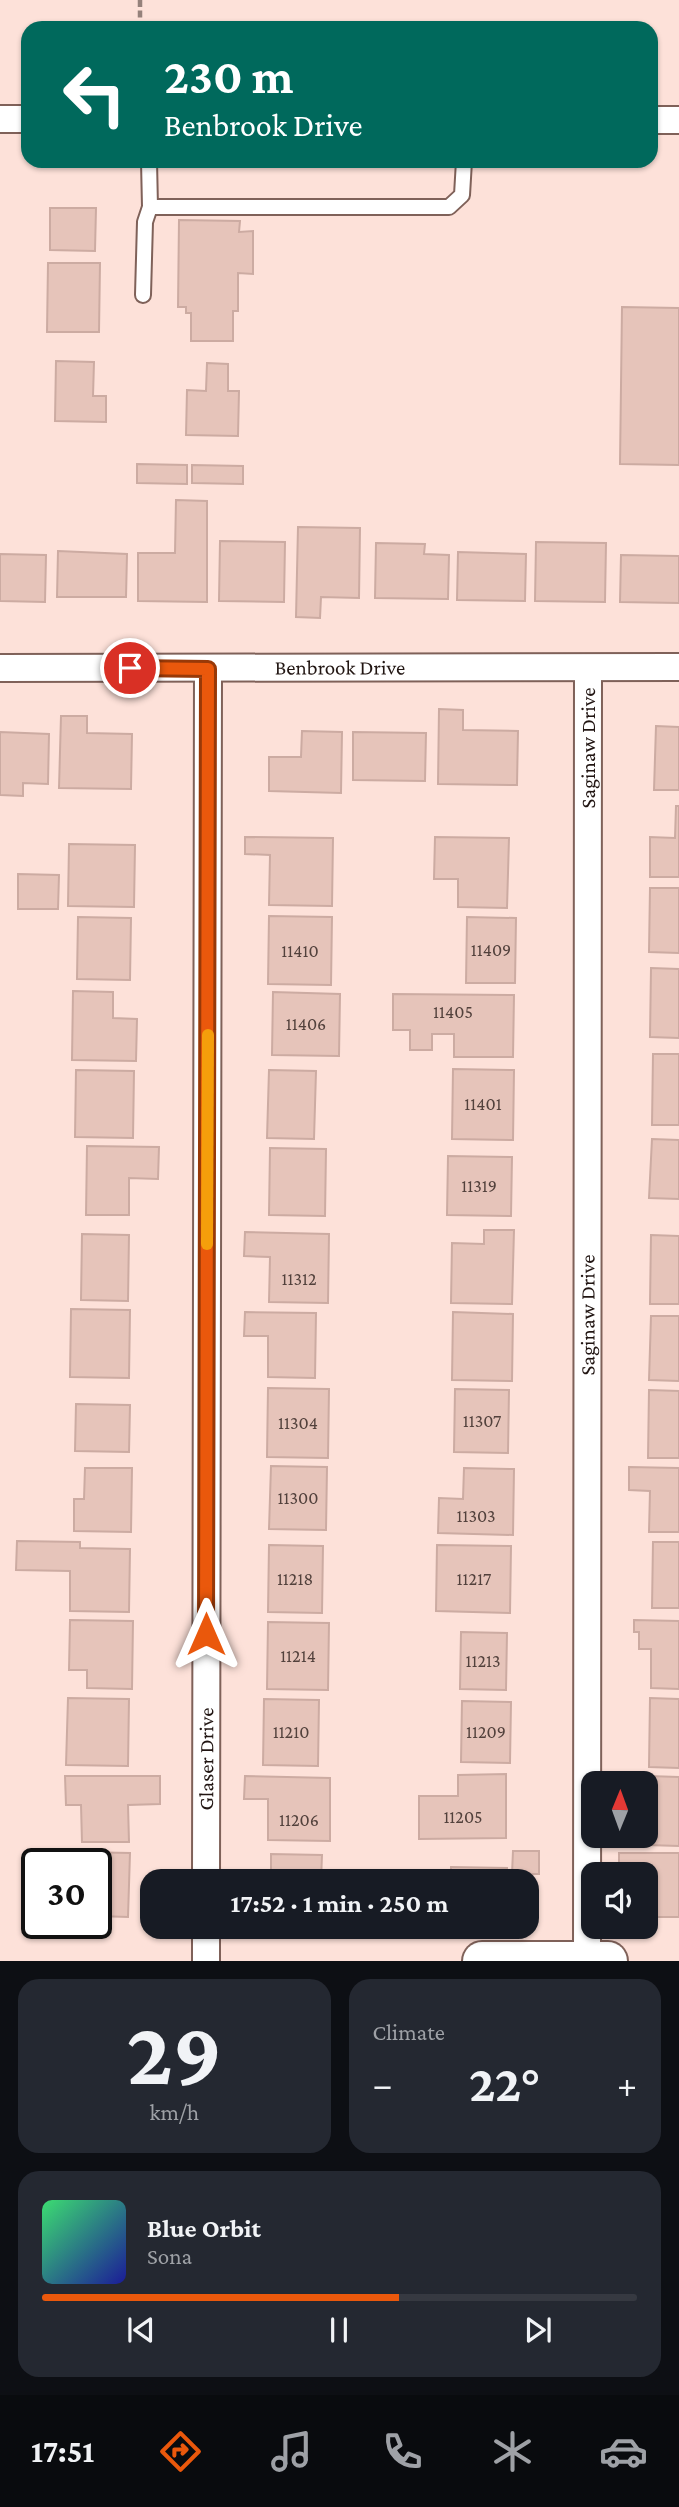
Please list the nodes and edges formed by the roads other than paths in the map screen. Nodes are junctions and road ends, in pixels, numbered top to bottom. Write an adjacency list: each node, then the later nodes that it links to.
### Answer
1 (0, 119): 2 (street)
2 (21, 119)
3 (658, 120): 4 (street)
4 (679, 120)
5 (149, 168): 7 (lane)
6 (464, 168): 7 (lane)
7 (150, 206): 8 (lane)
8 (143, 295)
9 (679, 667): 12 (street, Benbrook Drive)
10 (0, 668): 11 (street, Benbrook Drive)
11 (208, 669): 12 (street, Benbrook Drive); 13 (street, Glaser Drive)
12 (588, 670): 17 (street, Saginaw Drive)
13 (206, 1869)
14 (206, 1939): 15 (street)
15 (206, 1961)
16 (482, 1961): 17 (street)
17 (587, 1961): 18 (street)
18 (608, 1961)

